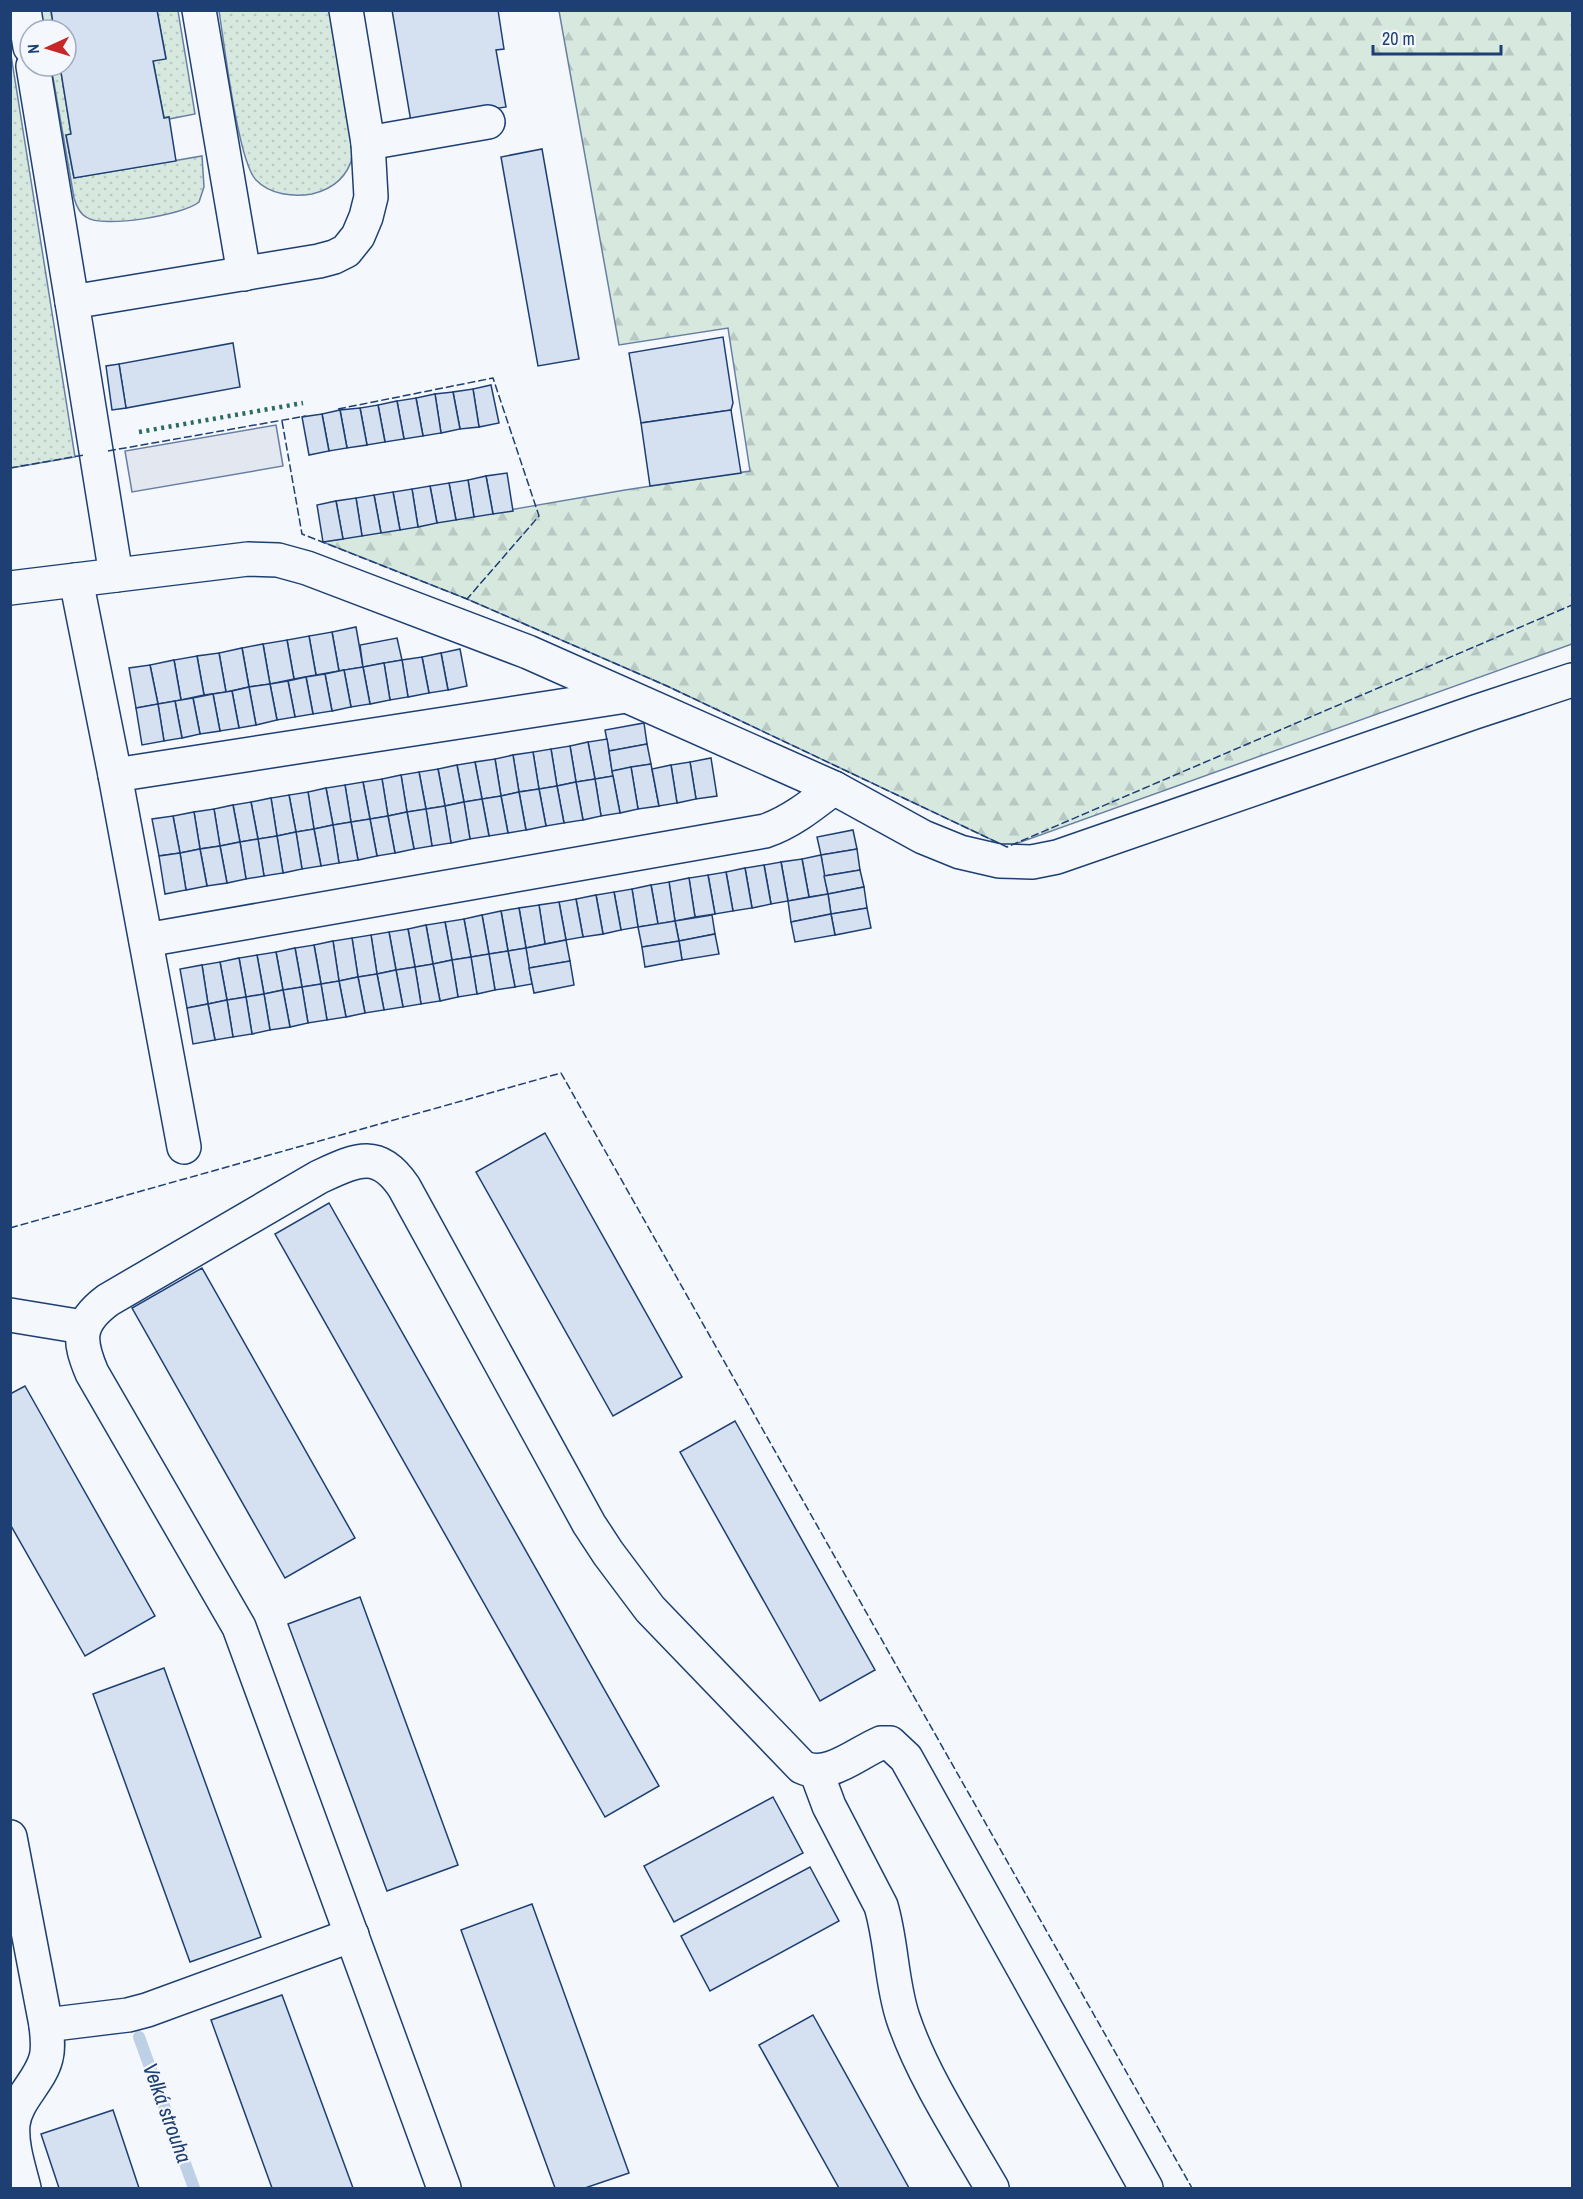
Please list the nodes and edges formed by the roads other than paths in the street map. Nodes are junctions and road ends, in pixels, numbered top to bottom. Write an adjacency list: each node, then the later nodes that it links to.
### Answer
1 (199, 10): 6 (street)
2 (346, 10): 5 (street)
3 (35, 78): 7 (street)
4 (488, 122): 5 (street)
5 (368, 143): 6 (street)
6 (244, 274): 7 (street)
7 (72, 302): 8 (street)
8 (116, 575): 9 (street); 12 (street)
9 (76, 580): 10 (street); 13 (street)
10 (17, 588)
11 (1572, 680): 14 (street)
12 (626, 696): 13 (street); 14 (street)
13 (115, 776): 15 (street)
14 (834, 788): 15 (street)
15 (146, 940): 16 (street)
16 (184, 1147)
17 (10, 1315): 18 (street)
18 (83, 1327): 19 (street); 21 (street)
19 (816, 1771): 25 (street); 26 (street)
20 (10, 1838): 22 (street)
21 (352, 1935): 22 (street); 24 (street)
22 (46, 2025): 23 (street)
23 (24, 2188)
24 (444, 2188)
25 (992, 2188)
26 (1146, 2188)

